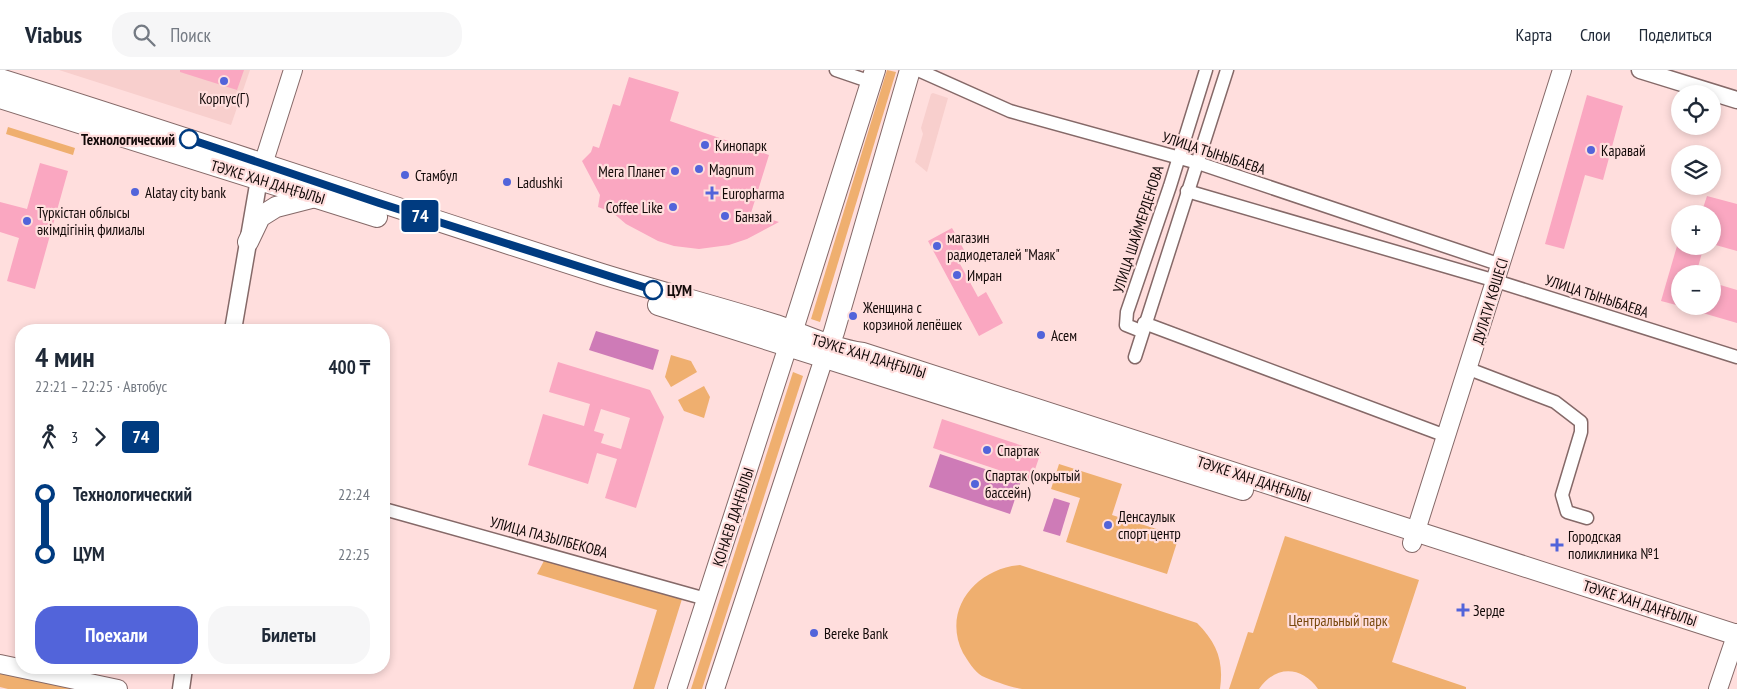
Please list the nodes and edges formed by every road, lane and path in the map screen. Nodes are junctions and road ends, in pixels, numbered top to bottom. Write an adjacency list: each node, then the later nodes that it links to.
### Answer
1 (293, 70): 15 (main road)
2 (836, 70): 9 (street)
3 (910, 70): 20 (main road)
4 (918, 70): 13 (street, УЛИЦА ТЫНЫБАЕВА)
5 (1206, 70): 13 (street, УЛИЦА ШАЙМЕРДЕНОВА)
6 (1228, 70): 14 (street)
7 (1562, 70): 19 (main road, ДУЛАТИ КӨШЕСІ)
8 (1640, 70): 12 (street)
9 (873, 76): 23 (main road, ҚОНАЕВ ДАҢҒЫЛЫ)
10 (0, 79): 15 (main road, ТӘУКЕ ХАН ДАҢҒЫЛЫ)
11 (0, 98): 15 (main road, ТӘУКЕ ХАН ДАҢҒЫЛЫ)
12 (1737, 100)
13 (1178, 157): 14 (street, УЛИЦА ТЫНЫБАЕВА); 22 (street, УЛИЦА ШАЙМЕРДЕНОВА)
14 (1198, 163): 16 (street); 19 (street, УЛИЦА ТЫНЫБАЕВА)
15 (261, 171): 17 (main road, ТӘУКЕ ХАН ДАҢҒЫЛЫ); 18 (street); 23 (main road, ТӘУКЕ ХАН ДАҢҒЫЛЫ)
16 (1188, 191): 19 (street, УЛИЦА ТЫНЫБАЕВА); 22 (street)
17 (315, 197): 18 (main road); 23 (main road, ТӘУКЕ ХАН ДАҢҒЫЛЫ)
18 (248, 242): 21 (street)
19 (1498, 273): 27 (street, УЛИЦА ТЫНЫБАЕВА); 28 (main road, ДУЛАТИ КӨШЕСІ)
20 (841, 308): 24 (main road); 25 (main road)
21 (234, 324)
22 (1143, 327): 26 (street); 29 (street)
23 (791, 339): 24 (main road, ТӘУКЕ ХАН ДАҢҒЫЛЫ); 33 (main road, ҚОНАЕВ ДАҢҒЫЛЫ)
24 (827, 351): 25 (main road, ТӘУКЕ ХАН ДАҢҒЫЛЫ); 32 (main road, ТӘУКЕ ХАН ДАҢҒЫЛЫ); 42 (main road)
25 (863, 353): 32 (main road, ТӘУКЕ ХАН ДАҢҒЫЛЫ)
26 (1134, 357)
27 (1737, 357)
28 (1469, 369): 29 (main road, ДУЛАТИ КӨШЕСІ); 31 (street)
29 (1446, 436): 32 (main road, ДУЛАТИ КӨШЕСІ)
30 (390, 511): 33 (street, УЛИЦА ПАЗЫЛБЕКОВА)
31 (1587, 518)
32 (1414, 537): 34 (main road, ТӘУКЕ ХАН ДАҢҒЫЛЫ)
33 (706, 599): 41 (main road, ҚОНАЕВ ДАҢҒЫЛЫ)
34 (1736, 640): 43 (main road)
35 (0, 664): 36 (main road)
36 (15, 667)
37 (47, 674): 39 (main road)
38 (183, 674): 40 (street)
39 (118, 689)
40 (181, 689)
41 (677, 689)
42 (715, 689)
43 (1718, 689)

